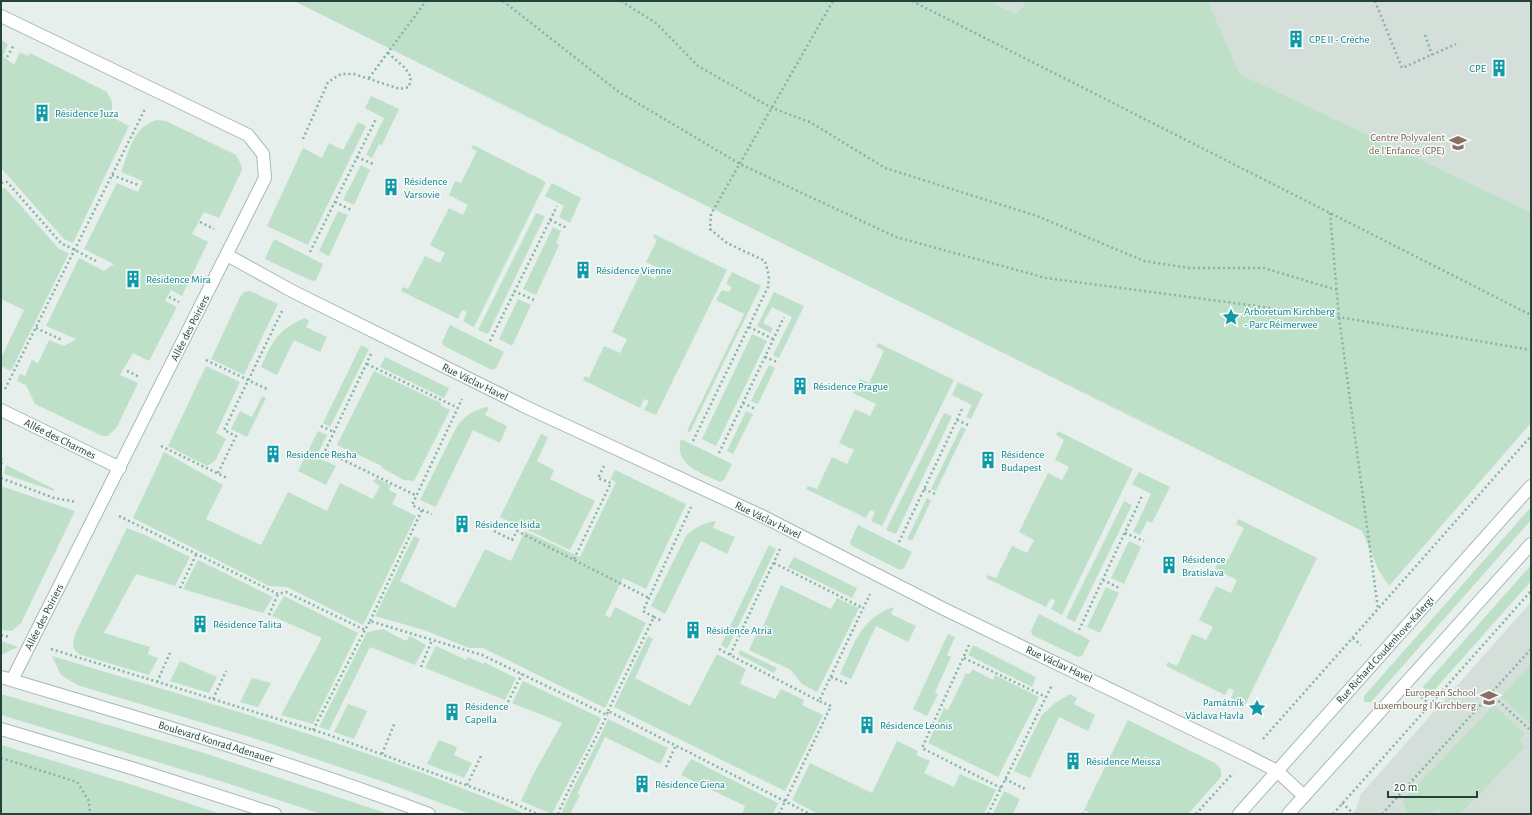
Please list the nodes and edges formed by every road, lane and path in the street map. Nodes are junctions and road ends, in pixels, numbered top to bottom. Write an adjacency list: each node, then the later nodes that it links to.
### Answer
1 (426, 1): 10 (path)
2 (503, 1): 19 (path)
3 (621, 1): 14 (path)
4 (833, 1): 14 (path)
5 (912, 1): 26 (path)
6 (1375, 1): 11 (path)
7 (1, 16): 13 (street, Allée des Poiriers)
8 (1425, 35): 11 (path)
9 (1456, 44): 11 (path)
10 (387, 52): 12 (path); 12 (path)
11 (1432, 55)
12 (369, 78): 16 (path)
13 (154, 91): 20 (path); 31 (street, Allée des Poiriers)
14 (772, 108): 19 (path); 33 (path)
15 (376, 119): 17 (path)
16 (302, 138)
17 (357, 157): 18 (path); 23 (path)
18 (373, 164)
19 (740, 164): 39 (path); 40 (path)
20 (112, 175): 22 (path); 29 (path)
21 (1, 182): 29 (path)
22 (138, 185)
23 (335, 202): 25 (path); 30 (path)
24 (557, 206): 27 (path)
25 (351, 210)
26 (1330, 212): 33 (path); 37 (path)
27 (550, 220): 28 (path); 35 (path)
28 (567, 228)
29 (75, 250): 32 (path); 41 (path)
30 (310, 252)
31 (226, 255): 34 (street, Rue Václav Havel); 71 (street, Allée des Poiriers)
32 (96, 261)
33 (1337, 290): 39 (path)
34 (292, 291): 42 (street, Rue Václav Havel); 51 (path)
35 (514, 291): 36 (path); 45 (path)
36 (534, 300)
37 (1531, 315)
38 (784, 317): 43 (path)
39 (1340, 317): 46 (path); 101 (path)
40 (749, 327): 43 (path); 65 (path)
41 (36, 328): 44 (path); 54 (path)
42 (381, 335): 50 (path); 52 (street, Rue Václav Havel)
43 (774, 339): 47 (path)
44 (62, 340)
45 (490, 340)
46 (1531, 350)
47 (765, 356): 49 (path); 55 (path)
48 (206, 360): 51 (path)
49 (777, 362)
50 (367, 364): 57 (path); 63 (path)
51 (248, 380): 53 (path); 72 (path)
52 (471, 380): 57 (path); 67 (street, Rue Václav Havel)
53 (270, 390)
54 (1, 396)
55 (743, 403): 58 (path); 68 (path)
56 (963, 407): 60 (path)
57 (458, 408): 79 (path)
58 (755, 409)
59 (1, 410): 71 (street, Allée des Charmes)
60 (957, 420): 61 (path); 77 (path)
61 (968, 425)
62 (321, 426): 63 (path)
63 (334, 432): 79 (path)
64 (1531, 436): 101 (path)
65 (694, 441)
66 (161, 446): 72 (path)
67 (613, 448): 76 (street, Rue Václav Havel); 91 (path)
68 (719, 453)
69 (3, 458): 70 (path)
70 (1, 464)
71 (120, 468): 81 (street, Allée des Poiriers)
72 (218, 473): 74 (path)
73 (1, 478): 81 (path)
74 (227, 478)
75 (1531, 486): 142 (street, Rue Richard Coudenhove-Kalergi)
76 (700, 488): 84 (street, Rue Václav Havel); 99 (path)
77 (924, 489): 78 (path); 88 (path)
78 (934, 494)
79 (417, 496): 82 (path)
80 (1142, 496): 86 (path)
81 (100, 507): 90 (path); 111 (street, Allée des Poiriers)
82 (422, 510): 83 (path); 104 (path)
83 (432, 514)
84 (789, 530): 92 (path); 93 (street, Rue Václav Havel)
85 (494, 531): 91 (path)
86 (1125, 533): 87 (path); 94 (path)
87 (1144, 541)
88 (899, 542)
89 (1531, 544): 147 (street)
90 (196, 554): 95 (path); 98 (path)
91 (574, 559): 99 (path)
92 (774, 563): 100 (path); 115 (path)
93 (878, 576): 100 (path); 106 (street, Rue Václav Havel)
94 (1103, 580): 96 (path); 108 (path)
95 (180, 588)
96 (1121, 589)
97 (1531, 591): 149 (path)
98 (278, 594): 102 (path); 107 (path)
99 (649, 598): 103 (path)
100 (864, 608): 121 (path)
101 (1378, 609): 139 (path)
102 (269, 615)
103 (654, 617): 105 (path); 130 (path)
104 (370, 621): 107 (path); 110 (path)
105 (662, 621)
106 (978, 626): 116 (path); 117 (street, Rue Václav Havel)
107 (365, 630): 135 (path)
108 (1079, 630)
109 (1, 635): 111 (path)
110 (432, 640): 118 (path); 120 (path)
111 (31, 642): 122 (street, Allée des Poiriers); 123 (path)
112 (719, 649): 115 (path)
113 (1531, 649): 125 (path)
114 (170, 653): 123 (path)
115 (730, 655): 128 (path)
116 (964, 658): 126 (path); 145 (path)
117 (1062, 665): 126 (path); 139 (street, Rue Václav Havel)
118 (421, 667)
119 (226, 671): 127 (path)
120 (522, 674): 129 (path); 131 (path)
121 (831, 676): 124 (path); 128 (path)
122 (7, 678): 152 (street, Boulevard Konrad Adenauer)
123 (157, 682): 127 (path)
124 (848, 684)
125 (1491, 694): 134 (path); 163 (path)
126 (1046, 697): 143 (path)
127 (213, 699): 135 (path)
128 (820, 701): 148 (path)
129 (508, 702)
130 (608, 711): 131 (path); 136 (path)
131 (607, 715): 154 (path)
132 (395, 722): 137 (path)
133 (1, 729): 151 (street)
134 (1529, 729)
135 (313, 730): 137 (path)
136 (676, 745): 141 (path); 148 (path)
137 (382, 754): 144 (path)
138 (481, 756): 144 (path)
139 (1248, 756): 142 (street, Rue Václav Havel); 158 (path)
140 (1, 758): 150 (path)
141 (666, 767)
142 (1277, 771): 147 (street, Rue Václav Havel); 159 (street, Rue Richard Coudenhove-Kalergi)
143 (1005, 779): 145 (path); 146 (path)
144 (467, 786): 153 (path)
145 (1001, 788): 157 (path)
146 (1025, 789)
147 (1304, 796): 160 (street)
148 (785, 801): 155 (path); 156 (path)
149 (1342, 803): 161 (path); 162 (path)
150 (90, 814)
151 (275, 814)
152 (429, 814)
153 (537, 814)
154 (558, 814)
155 (779, 814)
156 (810, 814)
157 (988, 814)
158 (1196, 814)
159 (1239, 814)
160 (1288, 814)
161 (1333, 814)
162 (1354, 814)
163 (1382, 814)

